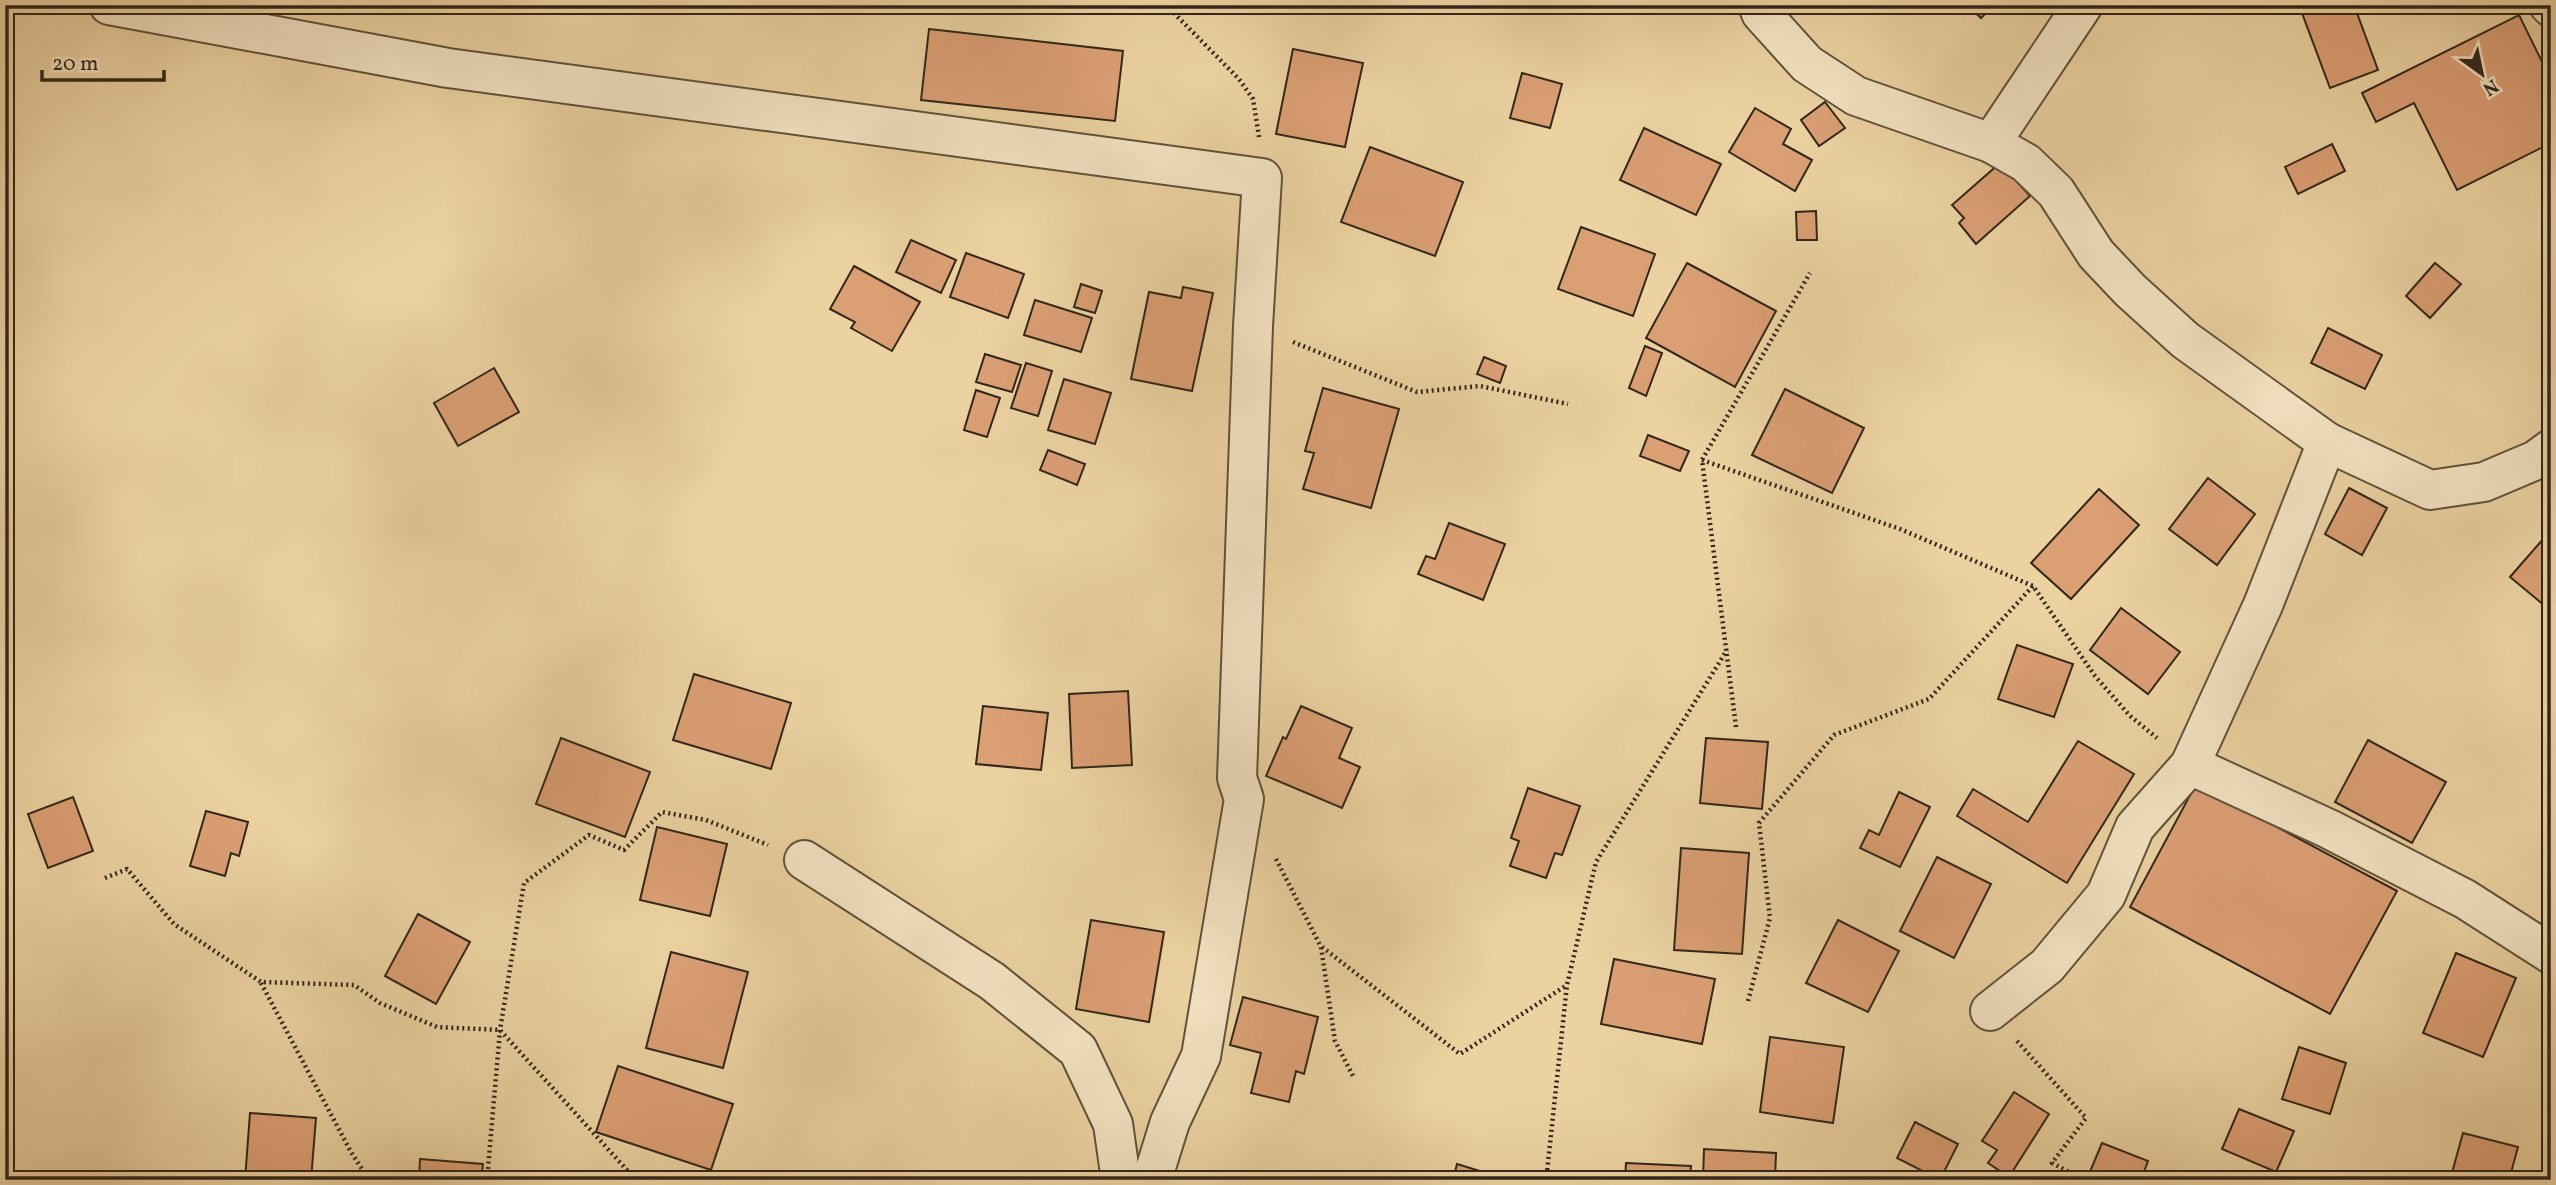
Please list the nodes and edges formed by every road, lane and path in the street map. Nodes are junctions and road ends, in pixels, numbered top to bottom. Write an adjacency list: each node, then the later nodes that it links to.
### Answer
1 (109, 5): 6 (street)
2 (1166, 5): 6 (path)
3 (1758, 5): 5 (street)
4 (2083, 5): 5 (street)
5 (1991, 143): 10 (street)
6 (1262, 178): 8 (street)
7 (1810, 273): 12 (path)
8 (1253, 326): 9 (path); 33 (street)
9 (1568, 404)
10 (2327, 442): 11 (street); 16 (street)
11 (2551, 449)
12 (1702, 460): 13 (path); 14 (path)
13 (2033, 586): 16 (path); 24 (path)
14 (1727, 650): 15 (path); 23 (path)
15 (1736, 727)
16 (2190, 765): 21 (street); 25 (street)
17 (1275, 857): 20 (path)
18 (804, 860): 26 (path); 32 (street)
19 (105, 878): 22 (path)
20 (1321, 947): 23 (path); 27 (path)
21 (2551, 954)
22 (261, 982): 26 (path); 29 (path)
23 (1567, 985): 28 (path)
24 (1748, 1001)
25 (1990, 1010): 36 (path)
26 (500, 1030): 30 (path); 31 (path)
27 (1354, 1078)
28 (1546, 1172): 34 (path); 35 (path)
29 (369, 1180)
30 (487, 1180)
31 (636, 1180)
32 (1121, 1180)
33 (1152, 1180)
34 (1544, 1180)
35 (1559, 1180)
36 (2084, 1180)

